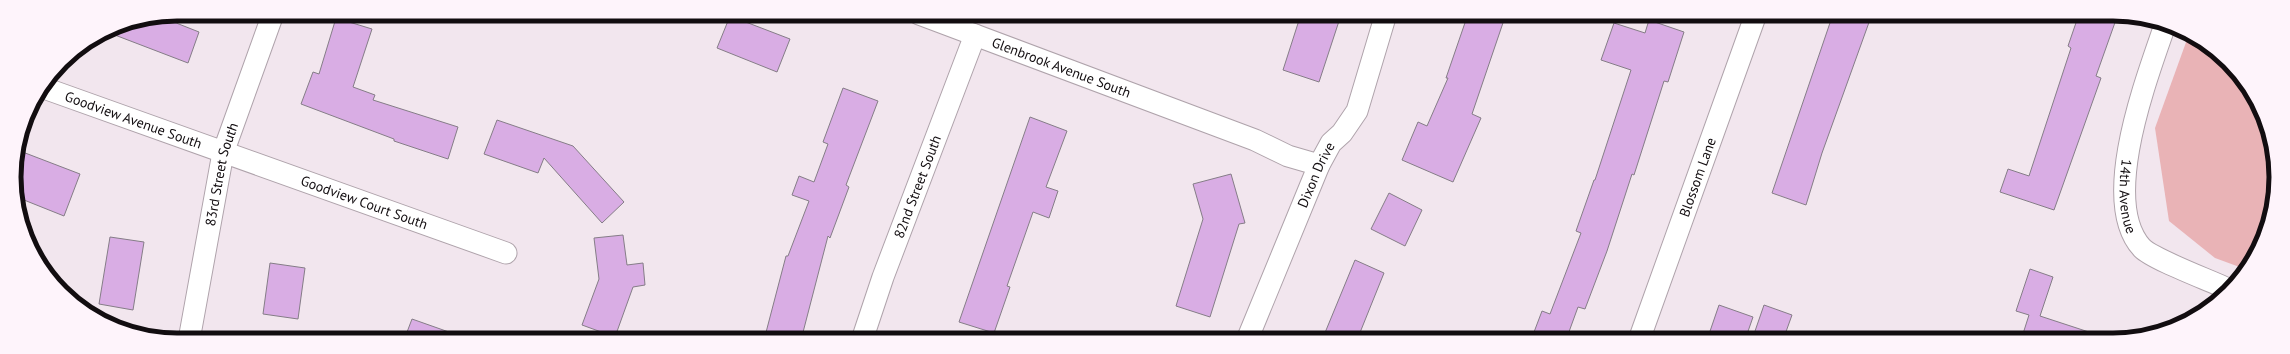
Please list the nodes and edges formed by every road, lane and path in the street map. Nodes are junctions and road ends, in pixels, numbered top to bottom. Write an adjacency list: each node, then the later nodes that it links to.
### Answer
1 (270, 21): 8 (street, 83rd Street South)
2 (939, 21): 6 (street, Glenbrook Avenue South)
3 (1384, 21): 9 (street, Dixon Drive)
4 (1753, 21): 15 (street, Blossom Lane)
5 (2164, 29): 11 (street, 14th Avenue)
6 (975, 34): 9 (street, Glenbrook Avenue South); 13 (street, 82nd Street South)
7 (48, 89): 8 (street, Goodview Avenue South)
8 (223, 152): 10 (street, Goodview Court South); 12 (street, 83rd Street South)
9 (1319, 165): 14 (street, Dixon Drive)
10 (506, 253)
11 (2223, 287)
12 (190, 333)
13 (864, 333)
14 (1250, 333)
15 (1642, 333)

